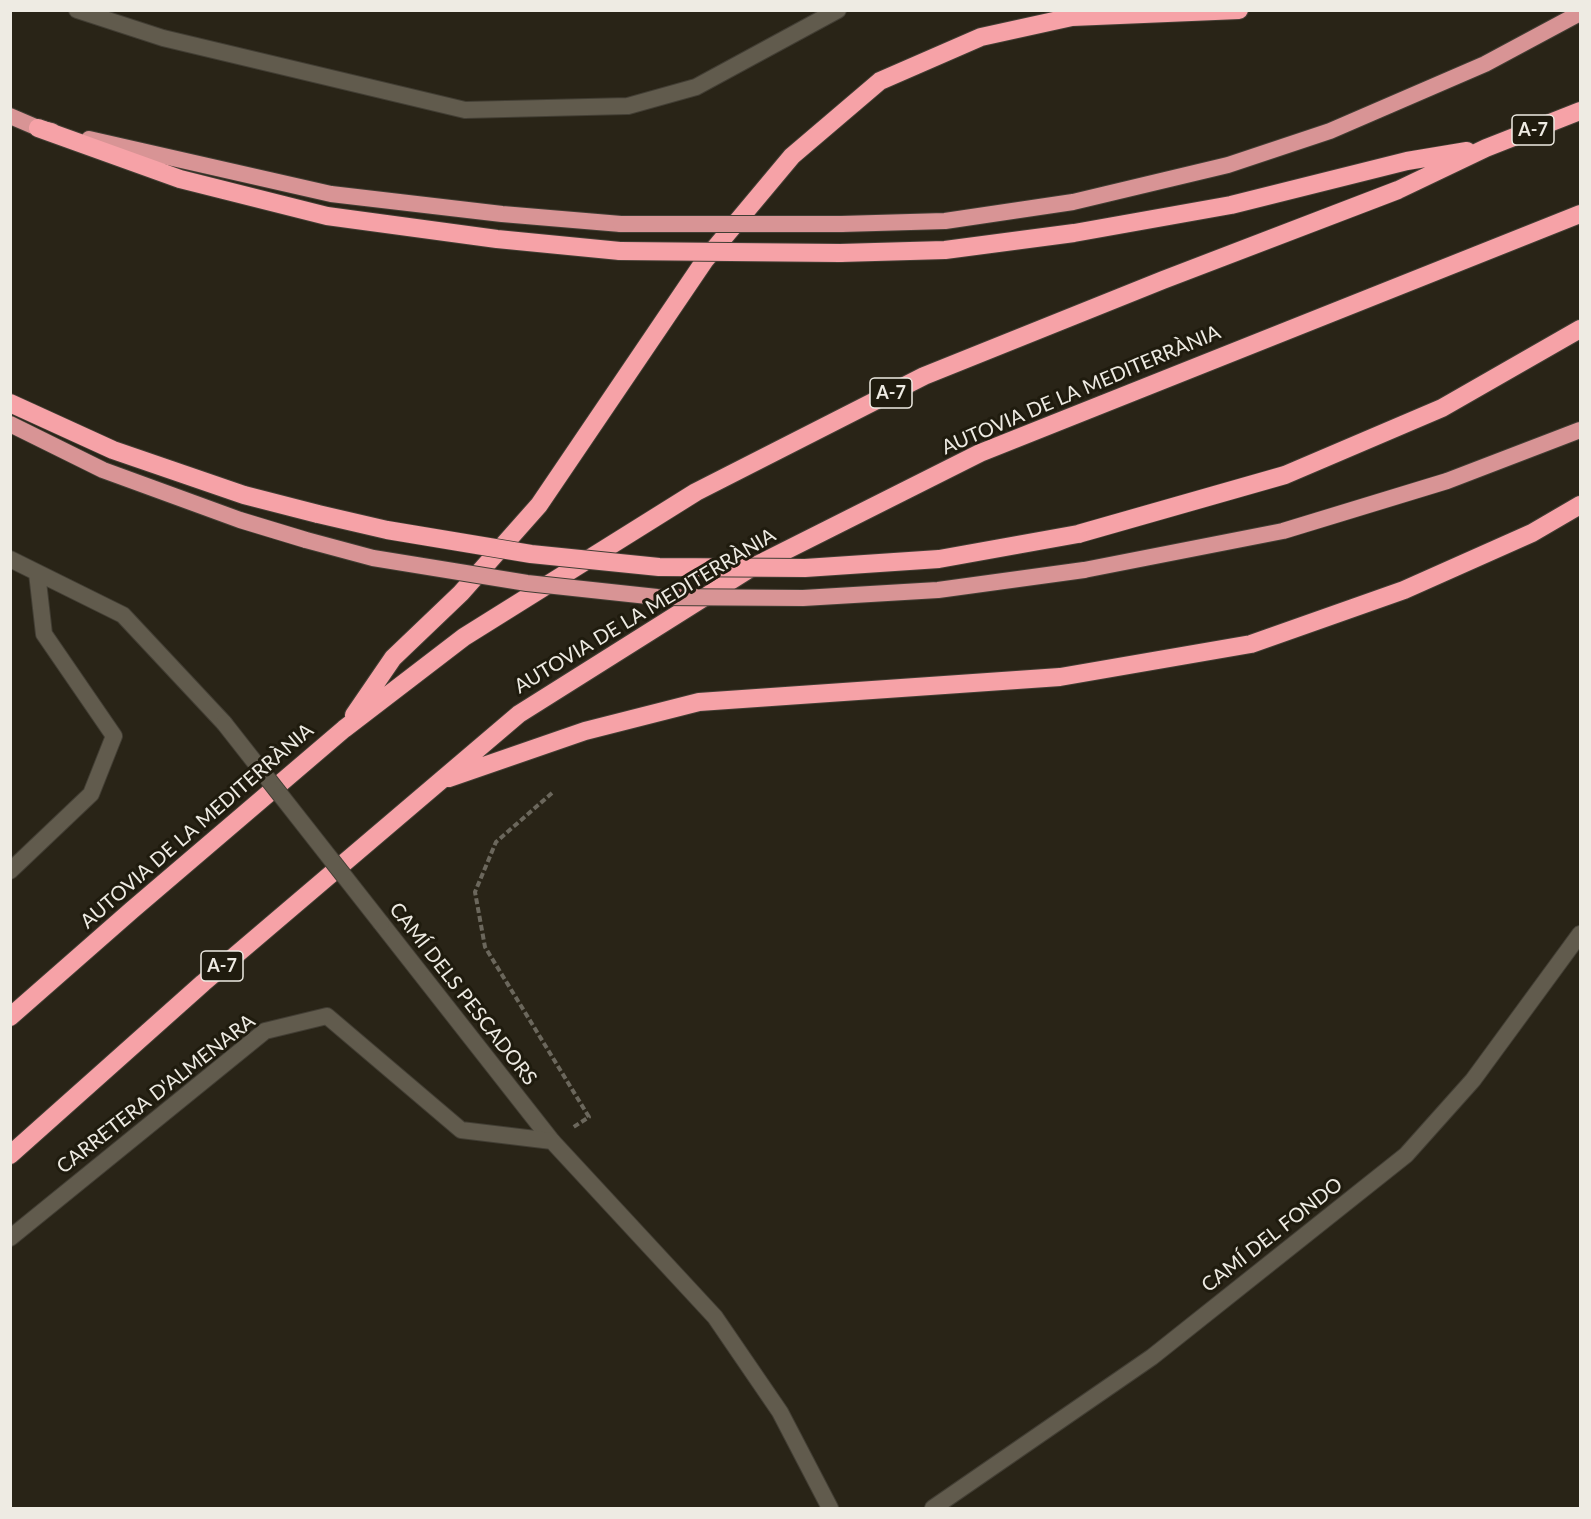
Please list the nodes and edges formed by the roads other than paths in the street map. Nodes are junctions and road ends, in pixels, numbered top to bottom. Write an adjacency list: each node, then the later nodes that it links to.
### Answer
1 (77, 10): 2 (street)
2 (838, 10)
3 (1239, 10): 17 (highway)
4 (1581, 13): 7 (highway, bridge)
5 (1581, 111): 8 (highway, AUTOVIA DE LA MEDITERRÀNIA / A-7)
6 (10, 116): 7 (highway)
7 (38, 128): 8 (highway, bridge)
8 (1486, 148): 17 (highway, AUTOVIA DE LA MEDITERRÀNIA / A-7)
9 (1581, 214): 18 (highway, AUTOVIA DE LA MEDITERRÀNIA / A-7)
10 (1581, 329): 11 (highway, bridge)
11 (10, 403)
12 (10, 424): 13 (highway, bridge)
13 (1581, 430)
14 (1581, 505): 18 (highway)
15 (10, 559): 16 (street, CAMÍ DELS PESCADORS)
16 (37, 573): 19 (street); 22 (street, CAMÍ DELS PESCADORS, bridge)
17 (345, 729): 21 (highway, AUTOVIA DE LA MEDITERRÀNIA / A-7)
18 (439, 782): 23 (highway, AUTOVIA DE LA MEDITERRÀNIA / A-7)
19 (10, 872)
20 (1581, 934): 26 (street, CAMÍ DEL FONDO)
21 (10, 1017)
22 (552, 1141): 24 (street, CARRETERA D'ALMENARA); 25 (street, CAMÍ DELS PESCADORS)
23 (10, 1155)
24 (10, 1238)
25 (830, 1509)
26 (933, 1509)

